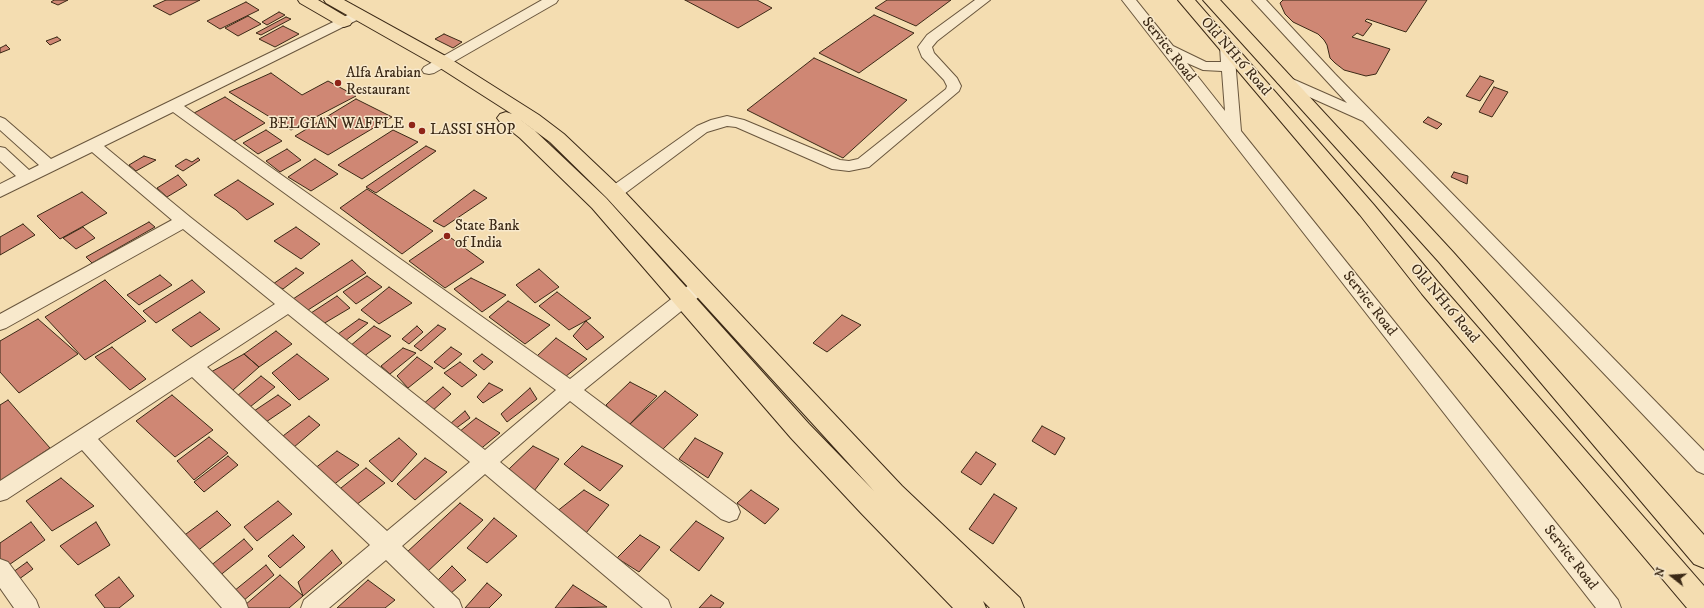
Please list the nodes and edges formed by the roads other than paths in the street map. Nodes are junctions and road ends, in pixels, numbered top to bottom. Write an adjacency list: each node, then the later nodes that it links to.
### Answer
1 (306, 0): 9 (main road)
2 (332, 0): 9 (main road)
3 (551, 0): 12 (street)
4 (983, 0): 23 (street)
5 (1129, 0): 10 (street, Service Road)
6 (1186, 0): 11 (main road, Old NH16 Road)
7 (1211, 0): 13 (main road, Old NH16 Road)
8 (1259, 0): 15 (street)
9 (350, 18): 12 (main road); 14 (street)
10 (1165, 47): 11 (street); 17 (street, Service Road)
11 (1228, 57): 17 (street); 38 (main road, Old NH16 Road)
12 (436, 66): 23 (main road); 25 (main road)
13 (1283, 80): 15 (street); 36 (main road, Old NH16 Road)
14 (173, 105): 18 (street); 29 (street)
15 (1371, 119): 32 (street)
16 (0, 122): 20 (street)
17 (1234, 134): 46 (street, Service Road)
18 (93, 145): 20 (street); 24 (street)
19 (0, 152): 21 (street)
20 (49, 166): 21 (street)
21 (27, 177): 22 (street)
22 (0, 191)
23 (614, 193): 25 (main road)
24 (184, 221): 26 (street); 27 (street)
25 (693, 292): 29 (street); 44 (main road); 45 (main road)
26 (289, 304): 28 (street); 31 (street)
27 (0, 323)
28 (193, 366): 30 (street); 35 (street)
29 (570, 390): 31 (street); 34 (street)
30 (84, 438): 33 (street); 40 (street)
31 (485, 462): 35 (street); 43 (street)
32 (1704, 465)
33 (0, 492)
34 (729, 512)
35 (387, 546): 41 (street); 42 (street)
36 (1704, 555)
37 (0, 570): 39 (street)
38 (1704, 607)
39 (28, 608)
40 (237, 608)
41 (312, 608)
42 (451, 608)
43 (660, 608)
44 (972, 608)
45 (1010, 608)
46 (1610, 608)

